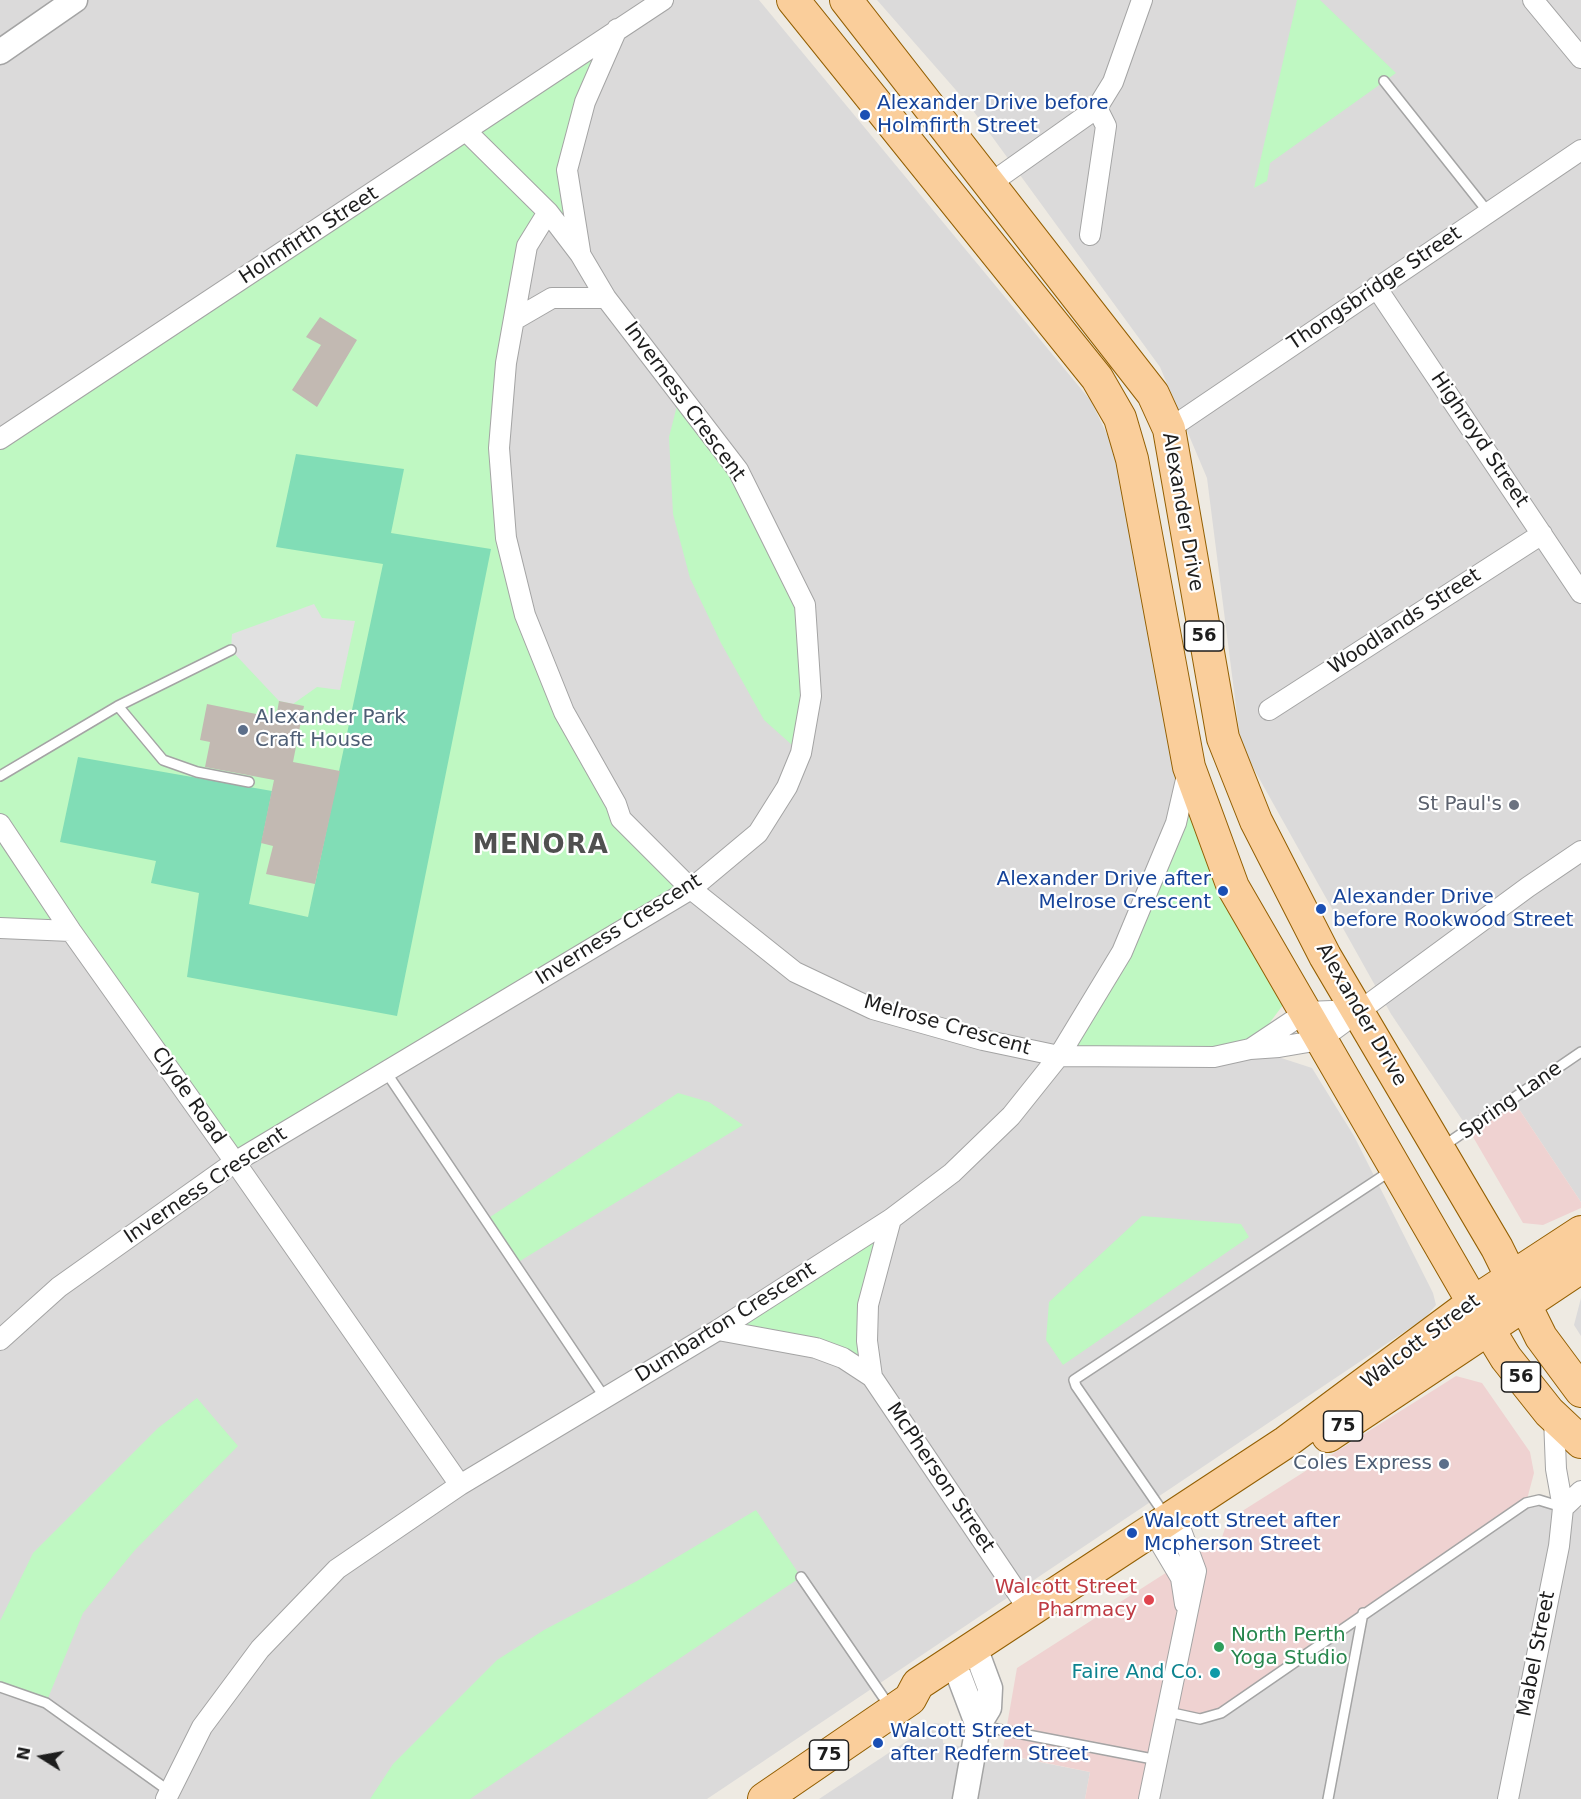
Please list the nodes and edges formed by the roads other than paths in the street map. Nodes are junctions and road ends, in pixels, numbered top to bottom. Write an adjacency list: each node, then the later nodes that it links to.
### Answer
1 (663, 0): 7 (street, Holmfirth Street)
2 (793, 0): 29 (main road, Alexander Drive / 56)
3 (846, 0): 14 (main road, Alexander Drive / 56)
4 (1142, 0): 11 (street)
5 (1533, 0): 9 (street)
6 (61, 4): 8 (street)
7 (617, 29): 12 (street, Holmfirth Street); 18 (street)
8 (0, 52)
9 (1581, 58)
10 (1383, 81): 16 (lane)
11 (1097, 108): 14 (street); 17 (street)
12 (467, 132): 15 (street, Inverness Crescent); 23 (street, Holmfirth Street)
13 (1581, 150): 16 (street, Thongsbridge Street)
14 (991, 183): 22 (main road, Alexander Drive / 56)
15 (548, 212): 18 (street, Inverness Crescent); 21 (street, Melrose Crescent)
16 (1488, 212): 19 (street, Thongsbridge Street)
17 (1090, 235)
18 (580, 254): 20 (street, Inverness Crescent)
19 (1376, 287): 22 (street, Thongsbridge Street); 24 (street, Highroyd Street)
20 (606, 298): 21 (street); 34 (street, Inverness Crescent)
21 (514, 320): 34 (street, Melrose Crescent)
22 (1169, 429): 37 (main road, Alexander Drive / 56)
23 (1, 437)
24 (1542, 534): 25 (street, Highroyd Street); 28 (street, Woodlands Street)
25 (1581, 593)
26 (231, 650): 27 (lane)
27 (118, 706): 30 (lane); 31 (lane)
28 (1269, 710)
29 (1189, 767): 38 (main road, Alexander Drive / 56); 42 (street, Dumbarton Crescent)
30 (0, 776)
31 (249, 782)
32 (0, 824): 36 (street, Clyde Road)
33 (1581, 850): 37 (street)
34 (691, 889): 42 (street, Melrose Crescent); 43 (street, Inverness Crescent)
35 (0, 928): 36 (street)
36 (71, 931): 45 (street, Clyde Road)
37 (1358, 1010): 38 (street); 39 (street); 44 (main road, Alexander Drive / 56)
38 (1306, 1012): 39 (main road, Alexander Drive / 56); 40 (street, Melrose Crescent)
39 (1320, 1040): 40 (street, Melrose Crescent); 46 (main road, Alexander Drive / 56)
40 (1250, 1049): 42 (street, Melrose Crescent)
41 (1581, 1052): 44 (lane, Spring Lane)
42 (1059, 1056): 47 (street, Dumbarton Crescent)
43 (386, 1072): 45 (street, Inverness Crescent); 58 (lane)
44 (1440, 1149): 50 (main road, Alexander Drive / 56)
45 (235, 1162): 55 (street, Inverness Crescent); 61 (street, Clyde Road)
46 (1397, 1167): 51 (main road, Alexander Drive / 56); 64 (lane)
47 (891, 1219): 53 (street, Dumbarton Crescent); 56 (street, McPherson Street)
48 (1581, 1232): 50 (main road, Walcott Street / 75)
49 (1581, 1267): 52 (main road, Walcott Street / 75)
50 (1511, 1277): 51 (main road, Walcott Street / 75); 52 (main road, Alexander Drive / 56)
51 (1474, 1302): 54 (main road, 56); 64 (main road, Walcott Street / 75)
52 (1525, 1305): 54 (main road, Walcott Street / 75); 57 (main road, 56)
53 (718, 1330): 56 (street, McPherson Street); 58 (street, Dumbarton Crescent)
54 (1489, 1330): 59 (main road, 56); 64 (main road, Walcott Street / 75)
55 (0, 1340)
56 (872, 1377): 66 (street, McPherson Street)
57 (1581, 1390)
58 (605, 1398): 61 (street, Dumbarton Crescent)
59 (1554, 1418): 60 (main road, 56); 63 (street, Mabel Street)
60 (1581, 1442)
61 (459, 1485): 74 (street, Dumbarton Crescent)
62 (1581, 1491): 63 (street)
63 (1563, 1508): 67 (lane); 79 (street, Mabel Street)
64 (1170, 1533): 66 (main road, Walcott Street / 75); 68 (main road, Walcott Street / 75); 71 (street)
65 (801, 1577): 70 (lane)
66 (1029, 1610): 68 (main road, Walcott Street / 75)
67 (1363, 1613): 71 (lane); 78 (lane)
68 (968, 1663): 70 (main road, Walcott Street / 75); 72 (street)
69 (0, 1687): 74 (lane)
70 (901, 1705): 75 (main road, Walcott Street / 75)
71 (1168, 1712): 73 (street)
72 (978, 1726): 73 (lane); 76 (street)
73 (1158, 1760): 77 (street)
74 (167, 1795)
75 (764, 1799)
76 (964, 1799)
77 (1149, 1799)
78 (1328, 1799)
79 (1508, 1799)

